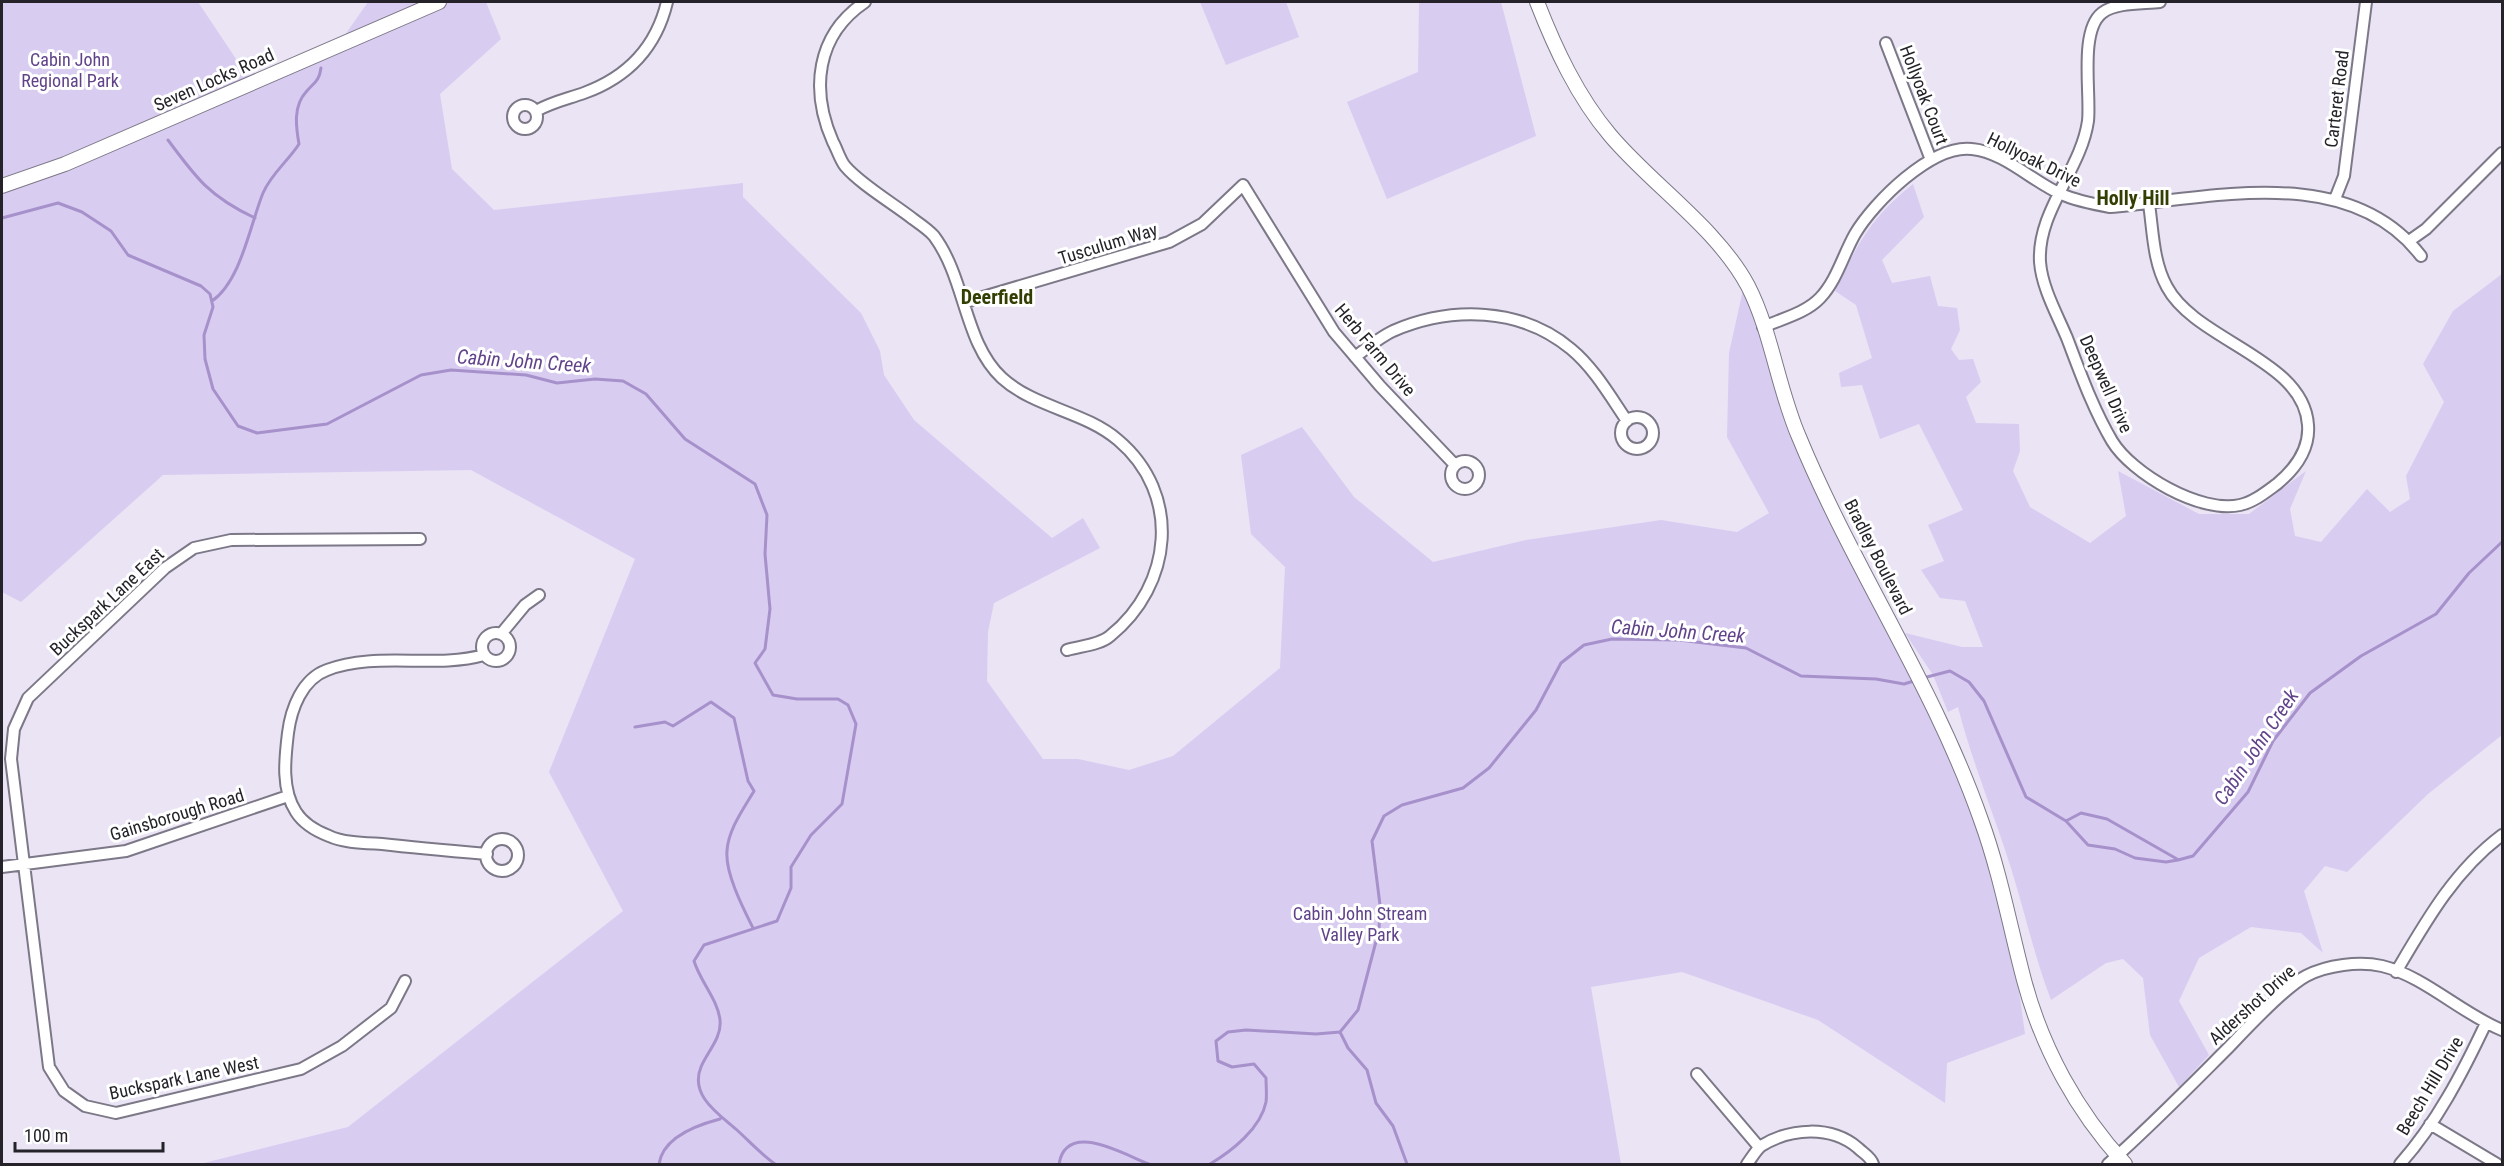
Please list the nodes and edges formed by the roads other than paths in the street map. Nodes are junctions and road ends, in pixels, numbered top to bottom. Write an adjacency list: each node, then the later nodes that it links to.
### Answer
1 (439, 2): 12 (main road, Seven Locks Road)
2 (667, 2): 8 (street)
3 (865, 2): 18 (street)
4 (1537, 2): 19 (main road, Bradley Boulevard)
5 (2160, 2): 13 (street, Deepwell Drive)
6 (2366, 2): 14 (street, Carteret Road)
7 (1886, 43): 10 (street, Hollyoak Court)
8 (536, 111)
9 (2502, 153): 16 (street)
10 (1931, 160): 13 (street, Hollyoak Drive); 19 (street, Hollyoak Drive)
11 (1243, 185): 18 (street, Tusculum Way); 20 (street, Herb Farm Drive)
12 (2, 186)
13 (2060, 194): 15 (street, Hollyoak Drive); 15 (street, Deepwell Drive)
14 (2336, 199): 15 (street, Hollyoak Drive); 16 (street, Hollyoak Drive)
15 (2149, 204)
16 (2409, 241): 17 (street, Hollyoak Drive)
17 (2421, 255)
18 (966, 302): 26 (street)
19 (1763, 327): 41 (main road, Bradley Boulevard)
20 (1355, 357): 21 (street); 22 (street, Herb Farm Drive)
21 (1628, 421)
22 (1455, 465)
23 (420, 539): 28 (street, Buckspark Lane East)
24 (539, 595): 25 (street)
25 (501, 634): 27 (street); 27 (street)
26 (1067, 650)
27 (484, 655): 29 (street)
28 (7, 759): 32 (street, Buckspark Lane East)
29 (288, 796): 31 (street); 32 (street, Gainsborough Road)
30 (2502, 835): 34 (street)
31 (487, 854)
32 (24, 864): 33 (street, Gainsborough Road); 35 (street, Buckspark Lane West)
33 (2, 867)
34 (2396, 972): 36 (street, Aldershot Drive); 41 (street, Aldershot Drive)
35 (405, 981)
36 (2486, 1023): 37 (street, Aldershot Drive); 39 (street, Beech Hill Drive)
37 (2502, 1030)
38 (1697, 1074): 40 (street)
39 (2430, 1124): 44 (street, Beech Hill Drive); 45 (street)
40 (1760, 1147): 42 (street); 43 (street)
41 (2117, 1162)
42 (1747, 1164)
43 (1874, 1164)
44 (2400, 1164)
45 (2497, 1164)

